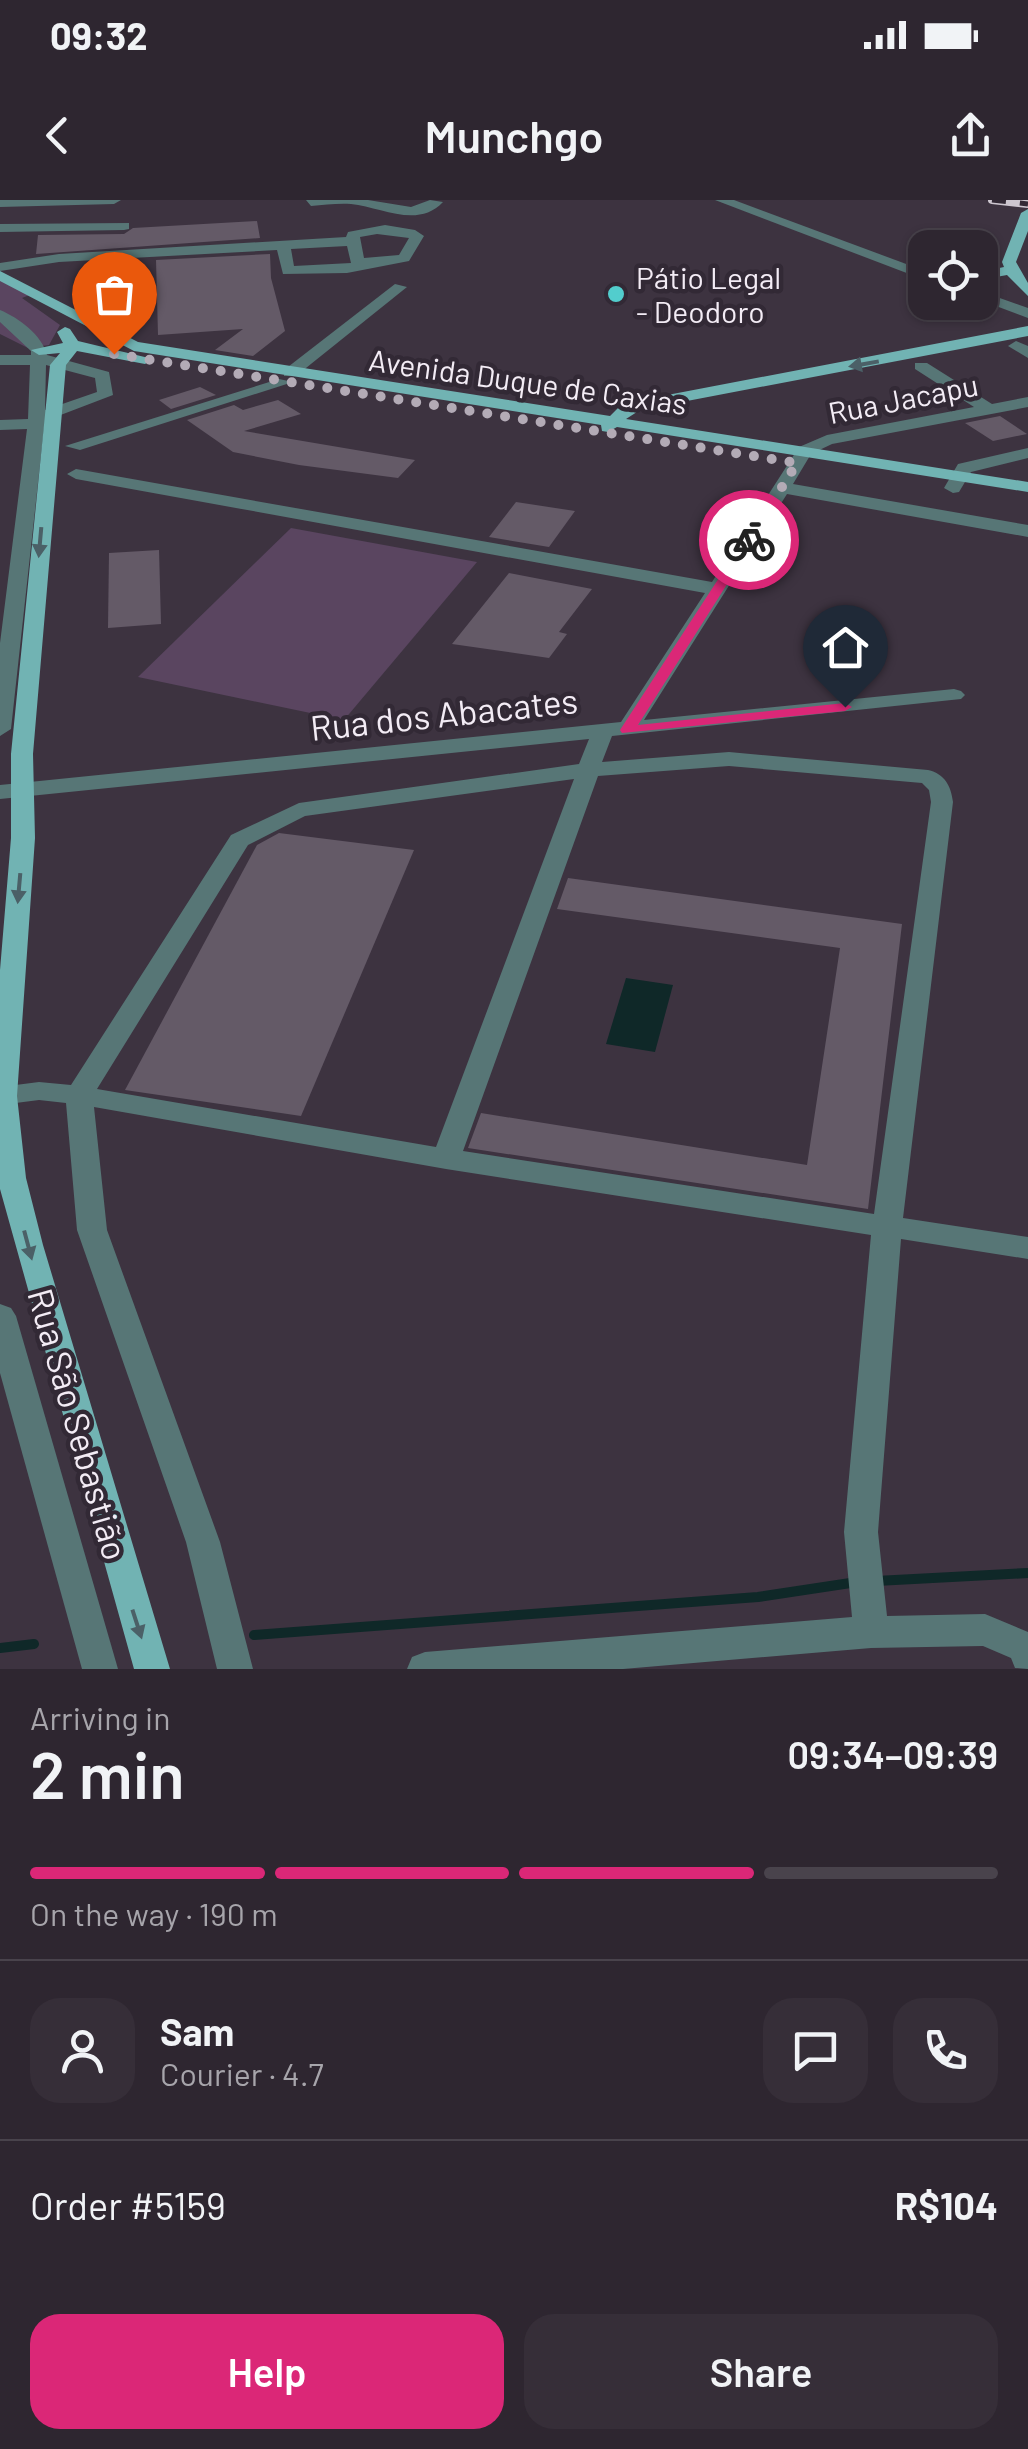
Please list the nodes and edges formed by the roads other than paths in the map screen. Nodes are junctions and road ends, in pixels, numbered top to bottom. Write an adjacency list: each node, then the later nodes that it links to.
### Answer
1 (114, 200): 7 (street)
2 (408, 200): 6 (street)
3 (722, 200): 17 (street)
4 (735, 200): 14 (street)
5 (360, 201): 6 (street); 8 (street)
6 (441, 201)
7 (2, 202)
8 (311, 202)
9 (1028, 212): 18 (main road)
10 (124, 226): 11 (street)
11 (0, 228)
12 (353, 241): 13 (street); 15 (street); 15 (street)
13 (283, 245): 15 (street); 16 (street)
14 (908, 262)
15 (362, 264)
16 (0, 267)
17 (908, 270)
18 (1011, 270): 19 (main road); 22 (main road)
19 (998, 273)
20 (0, 275): 24 (main road, Avenida Duque de Caxias)
21 (400, 287): 35 (street)
22 (1028, 292)
23 (998, 293): 26 (street)
24 (32, 294): 31 (main road, Avenida Duque de Caxias); 32 (main road, Avenida Duque de Caxias)
25 (998, 301): 27 (street)
26 (1028, 304)
27 (1028, 312)
28 (0, 316): 32 (street)
29 (1028, 331): 40 (main road, one-way to 40)
30 (0, 338): 32 (street)
31 (134, 346): 32 (main road); 35 (main road, Avenida Duque de Caxias)
32 (54, 356): 33 (street); 35 (main road, Avenida Duque de Caxias); 38 (main road, Rua São Sebastião); 38 (street)
33 (0, 360)
34 (921, 366): 37 (street)
35 (287, 378): 40 (main road, Avenida Duque de Caxias); 41 (street)
36 (1028, 402): 37 (street, Rua Jacapu)
37 (990, 410): 43 (street, Rua Jacapu)
38 (46, 419): 39 (street); 52 (street, Rua São Sebastião); 55 (main road, Rua São Sebastião, one-way to 55)
39 (0, 425)
40 (609, 426): 43 (main road, Avenida Duque de Caxias)
41 (74, 446)
42 (1028, 453): 45 (street)
43 (801, 457): 45 (main road, Avenida Duque de Caxias); 47 (street)
44 (76, 474): 50 (street)
45 (955, 482): 46 (main road, Avenida Duque de Caxias); 48 (main road, Avenida Duque de Caxias)
46 (1028, 487)
47 (784, 488): 49 (street); 50 (street)
48 (1028, 500)
49 (1028, 531)
50 (718, 589): 53 (street)
51 (954, 695): 53 (street, Rua dos Abacates)
52 (0, 728)
53 (614, 731): 54 (street); 55 (street, Rua dos Abacates)
54 (588, 770): 56 (street); 58 (street); 59 (street)
55 (10, 791): 57 (main road, Rua São Sebastião, one-way to 57)
56 (80, 1095): 57 (street); 58 (street); 66 (street)
57 (2, 1096): 65 (main road, Rua São Sebastião, one-way to 65)
58 (446, 1159): 59 (street)
59 (887, 1228): 60 (street); 62 (street)
60 (1028, 1248)
61 (0, 1316): 64 (street, Rua São Sebastião)
62 (869, 1614): 63 (street); 67 (street)
63 (1028, 1656)
64 (100, 1669)
65 (152, 1669)
66 (236, 1669)
67 (425, 1669)

